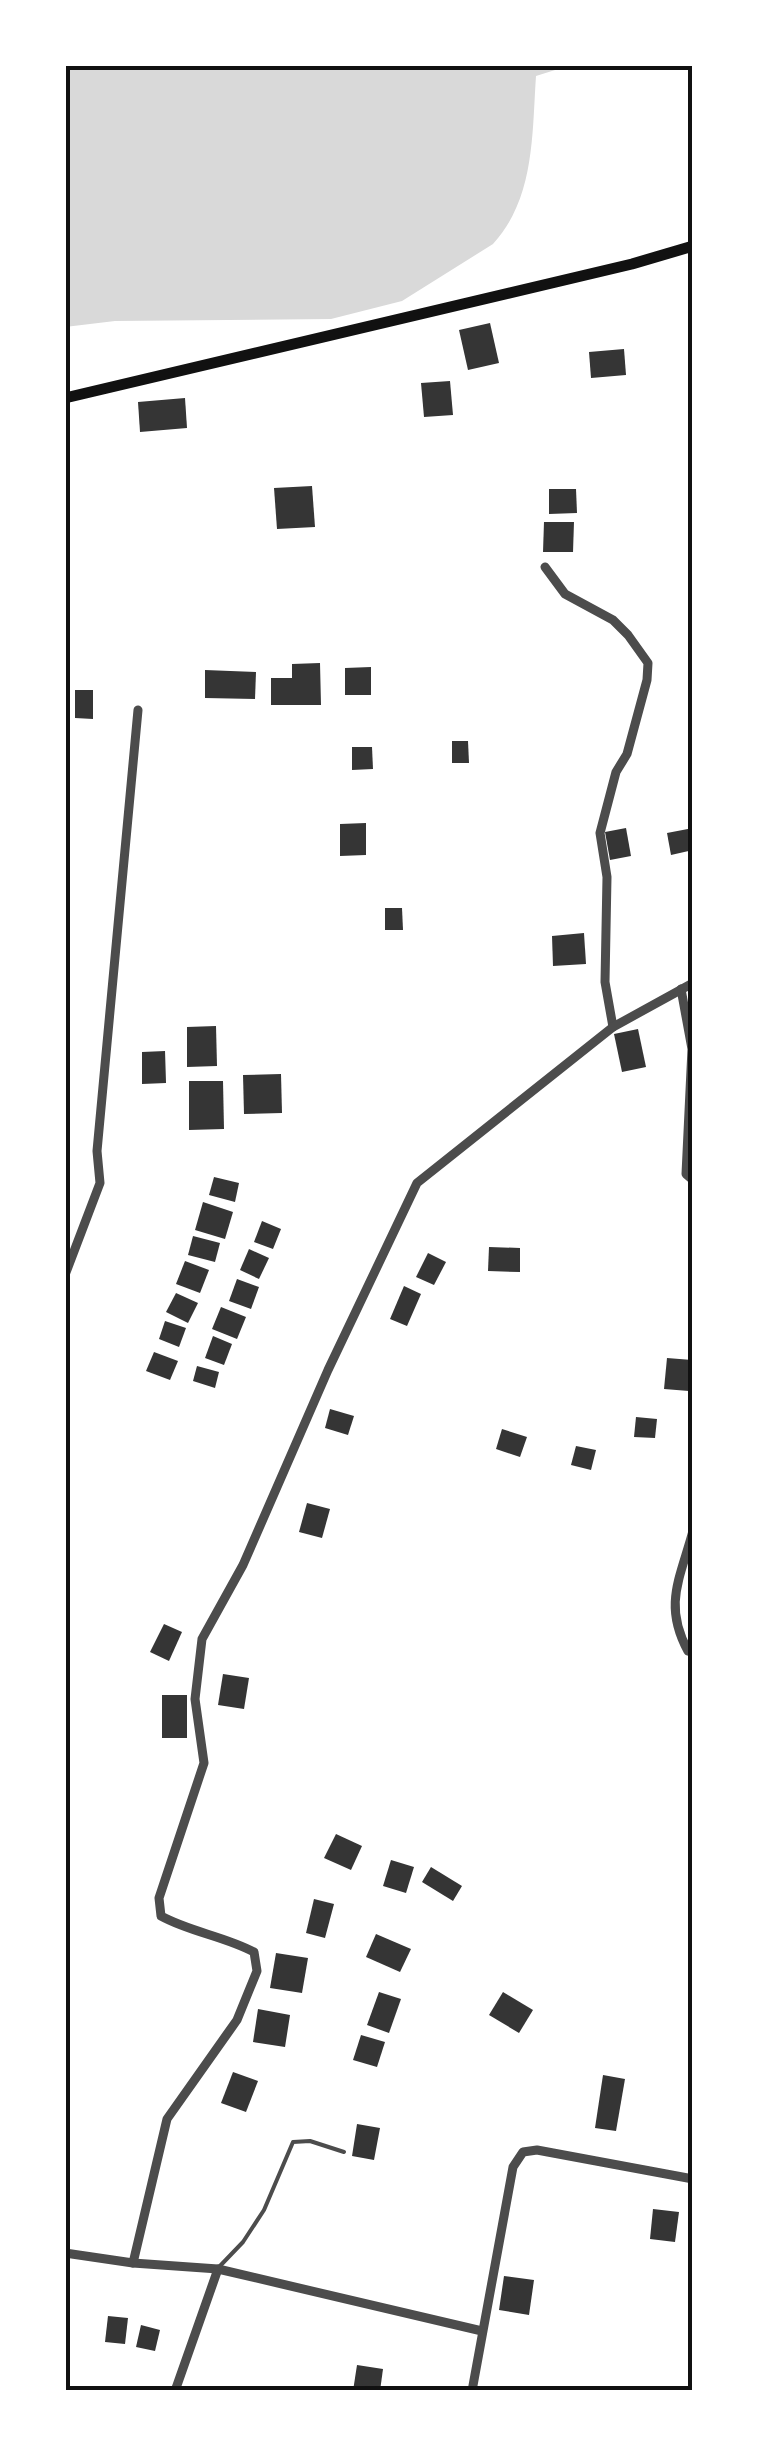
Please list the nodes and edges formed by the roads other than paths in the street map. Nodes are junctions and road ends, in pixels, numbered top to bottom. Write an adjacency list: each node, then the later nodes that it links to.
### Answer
1 (693, 246): 2 (main road)
2 (65, 398)
3 (545, 567): 7 (street)
4 (138, 710): 9 (street)
5 (693, 983): 6 (street)
6 (681, 989): 7 (street); 8 (street)
7 (613, 1027): 15 (street)
8 (693, 1180)
9 (65, 1275)
10 (693, 1531): 11 (street)
11 (693, 1652)
12 (344, 2152): 16 (lane)
13 (693, 2179): 17 (street)
14 (65, 2253): 15 (street)
15 (132, 2262): 16 (street)
16 (218, 2268): 17 (street); 18 (street)
17 (482, 2331): 19 (street)
18 (174, 2391)
19 (472, 2391)

